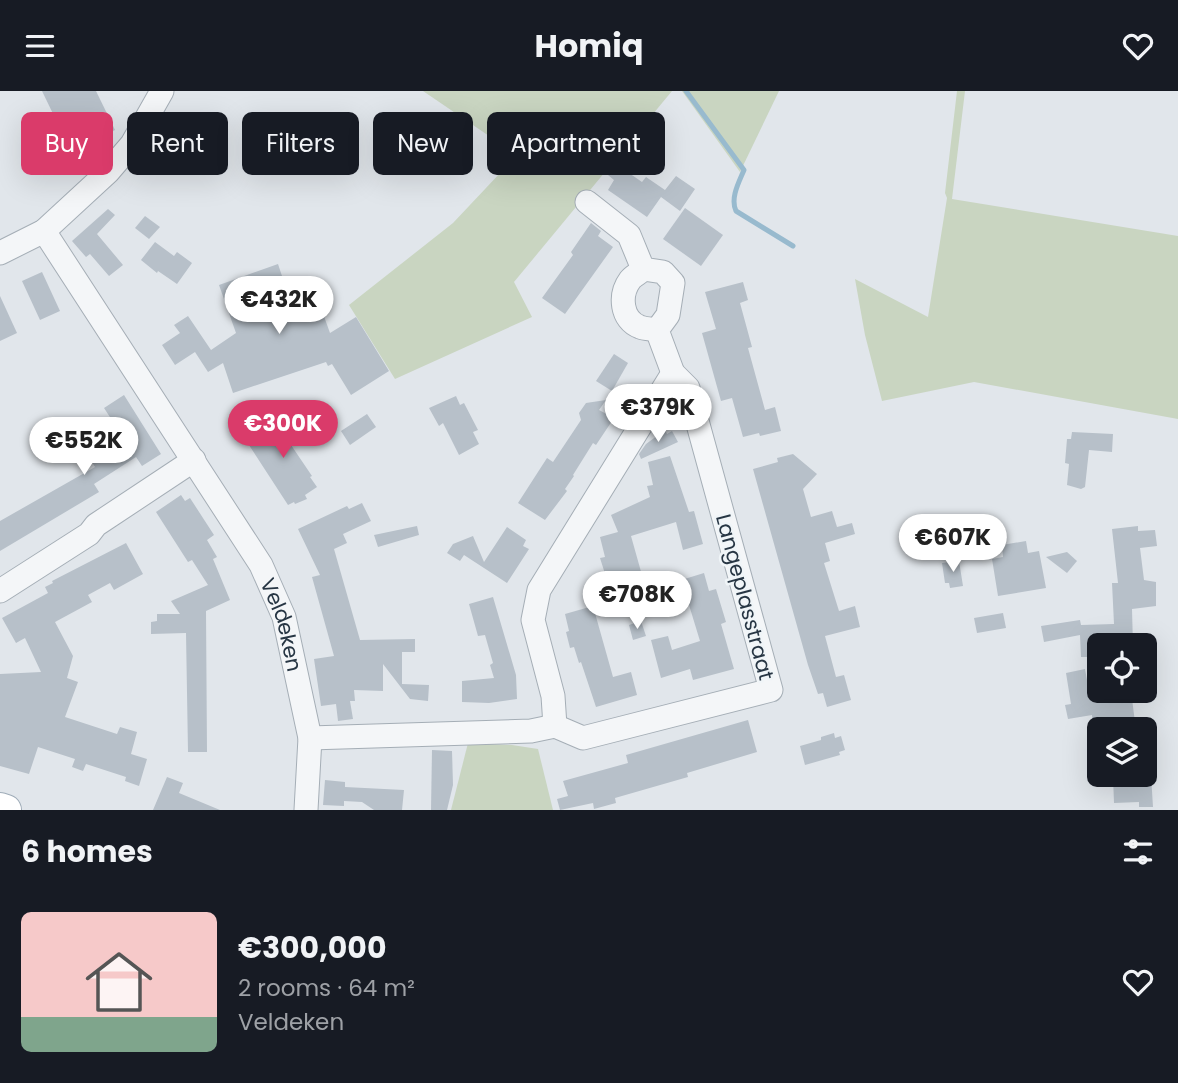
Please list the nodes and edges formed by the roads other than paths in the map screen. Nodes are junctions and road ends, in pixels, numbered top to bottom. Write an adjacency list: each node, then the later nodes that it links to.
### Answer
1 (162, 91): 3 (street)
2 (587, 202): 5 (street)
3 (44, 230): 4 (street); 8 (street, Veldeken)
4 (0, 253)
5 (643, 269): 6 (street); 6 (street)
6 (657, 330): 7 (street, Langeplasstraat)
7 (673, 373): 10 (street); 10 (street, Langeplasstraat)
8 (194, 460): 9 (street); 11 (street, Veldeken)
9 (0, 591)
10 (555, 726): 11 (street, Langeplasstraat)
11 (310, 739): 14 (street, Veldeken)
12 (0, 808): 13 (main road)
13 (6, 810)
14 (306, 810)

